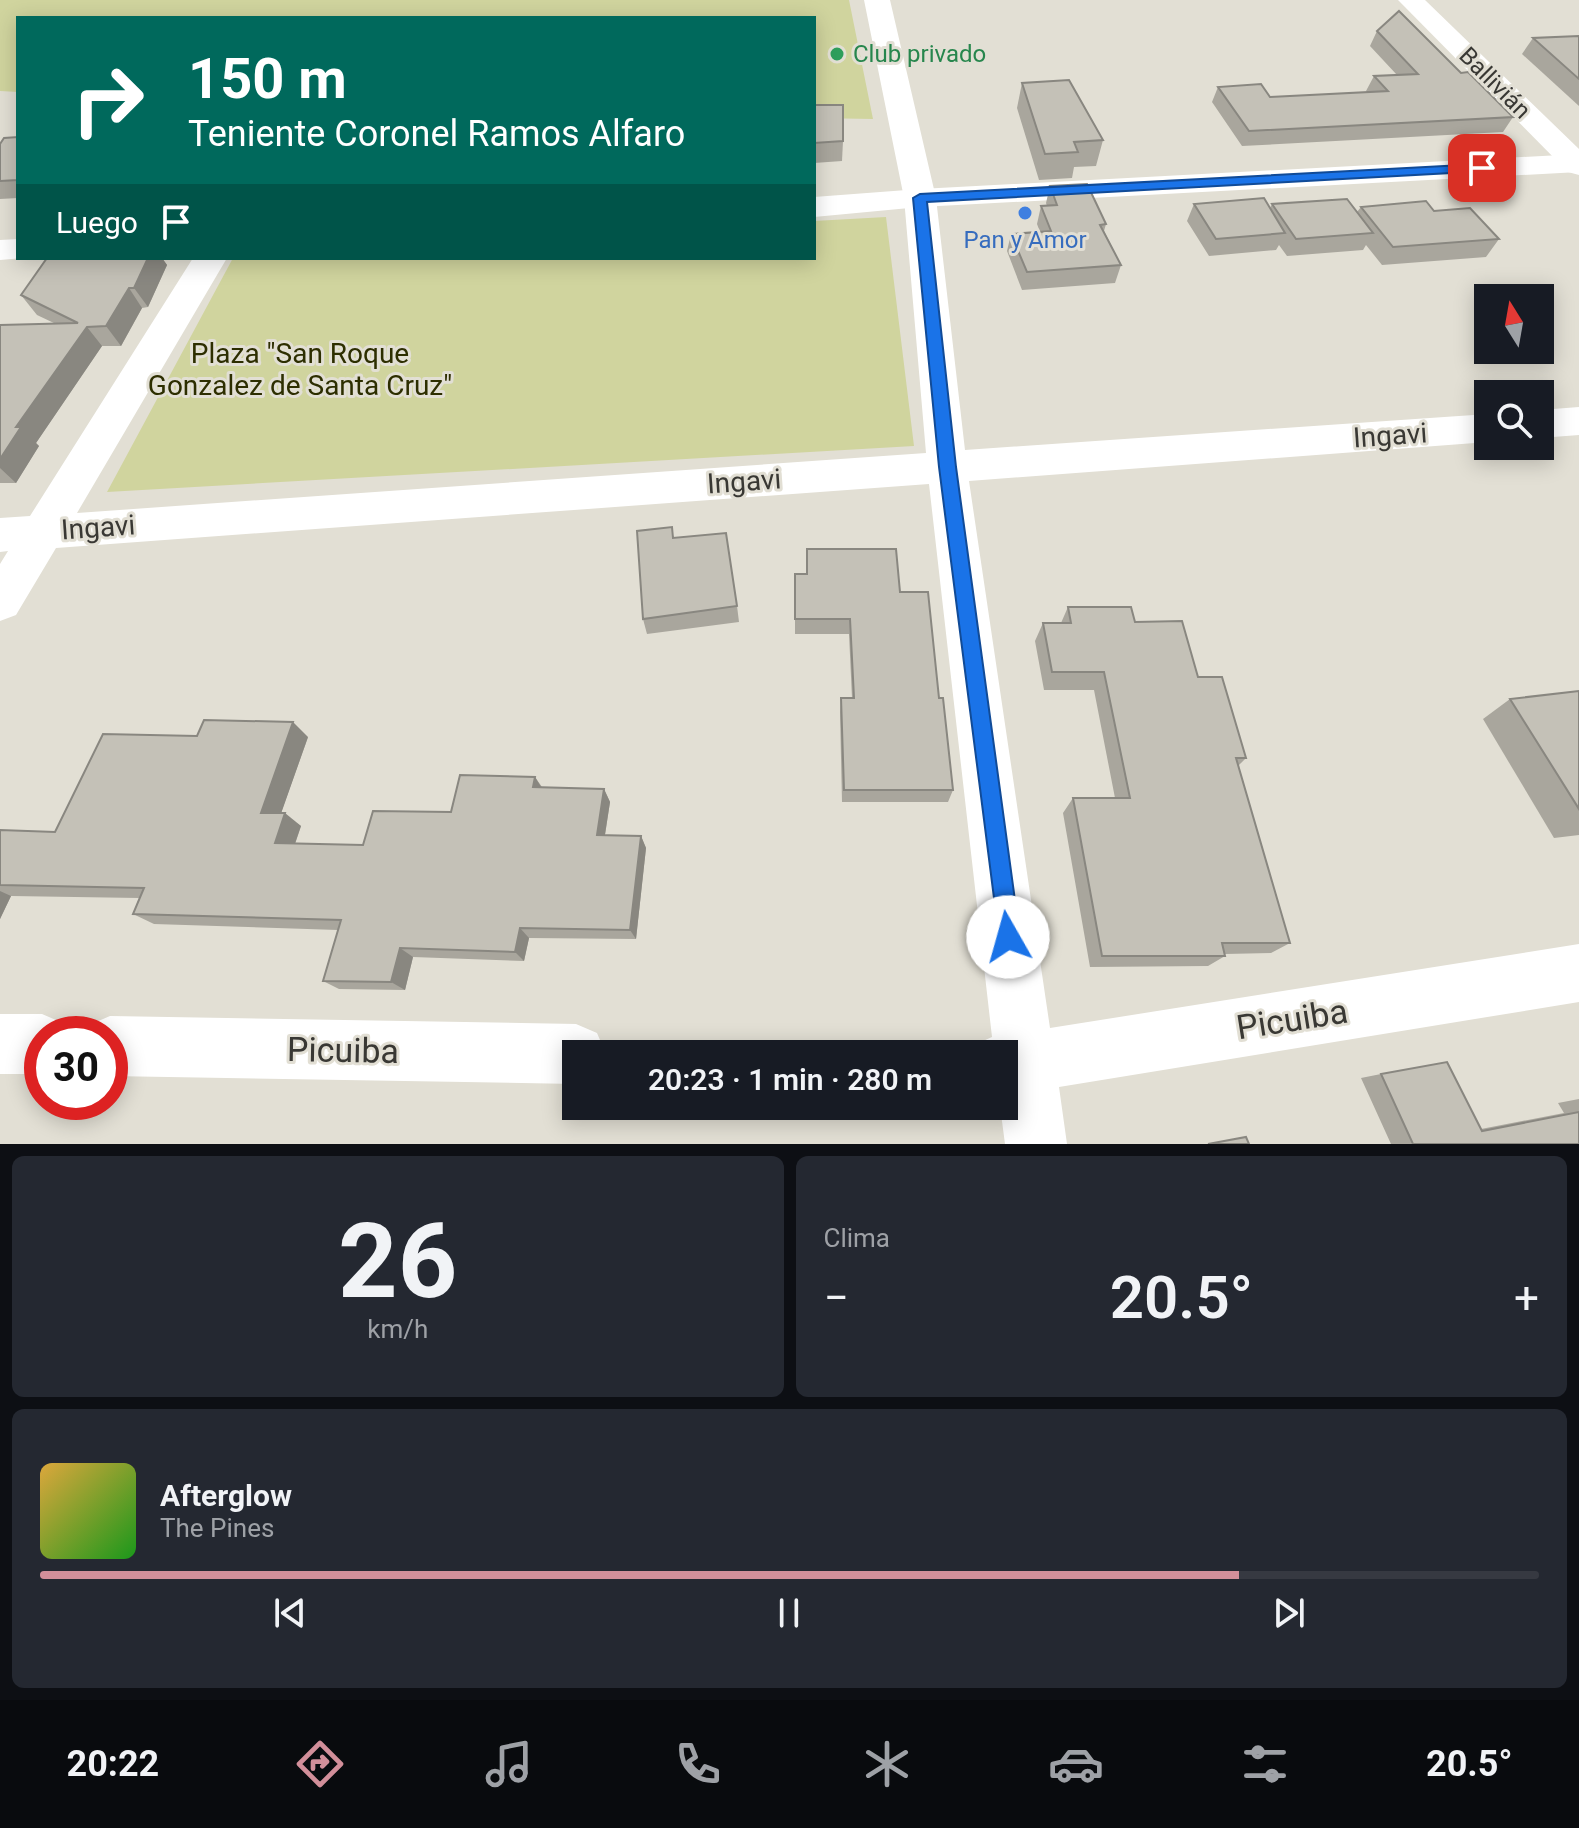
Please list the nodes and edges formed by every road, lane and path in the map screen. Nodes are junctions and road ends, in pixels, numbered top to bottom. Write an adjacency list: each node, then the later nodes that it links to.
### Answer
1 (877, 0): 4 (street)
2 (1411, 0): 3 (street, Ballivián)
3 (1578, 164): 4 (street)
4 (920, 198): 5 (street); 10 (street)
5 (816, 207)
6 (209, 260): 11 (street)
7 (1579, 421): 8 (street)
8 (1554, 423)
9 (1474, 429): 10 (street, Ingavi)
10 (947, 467): 11 (street, Ingavi); 15 (street)
11 (44, 531): 12 (street, Ingavi); 13 (street)
12 (0, 535)
13 (0, 602)
14 (1579, 973): 20 (street, Picuiba)
15 (1012, 1040)
16 (0, 1044): 17 (street)
17 (24, 1044)
18 (128, 1046): 19 (street, Picuiba)
19 (562, 1054)
20 (1018, 1061)
21 (1018, 1077): 22 (street)
22 (1036, 1144)

